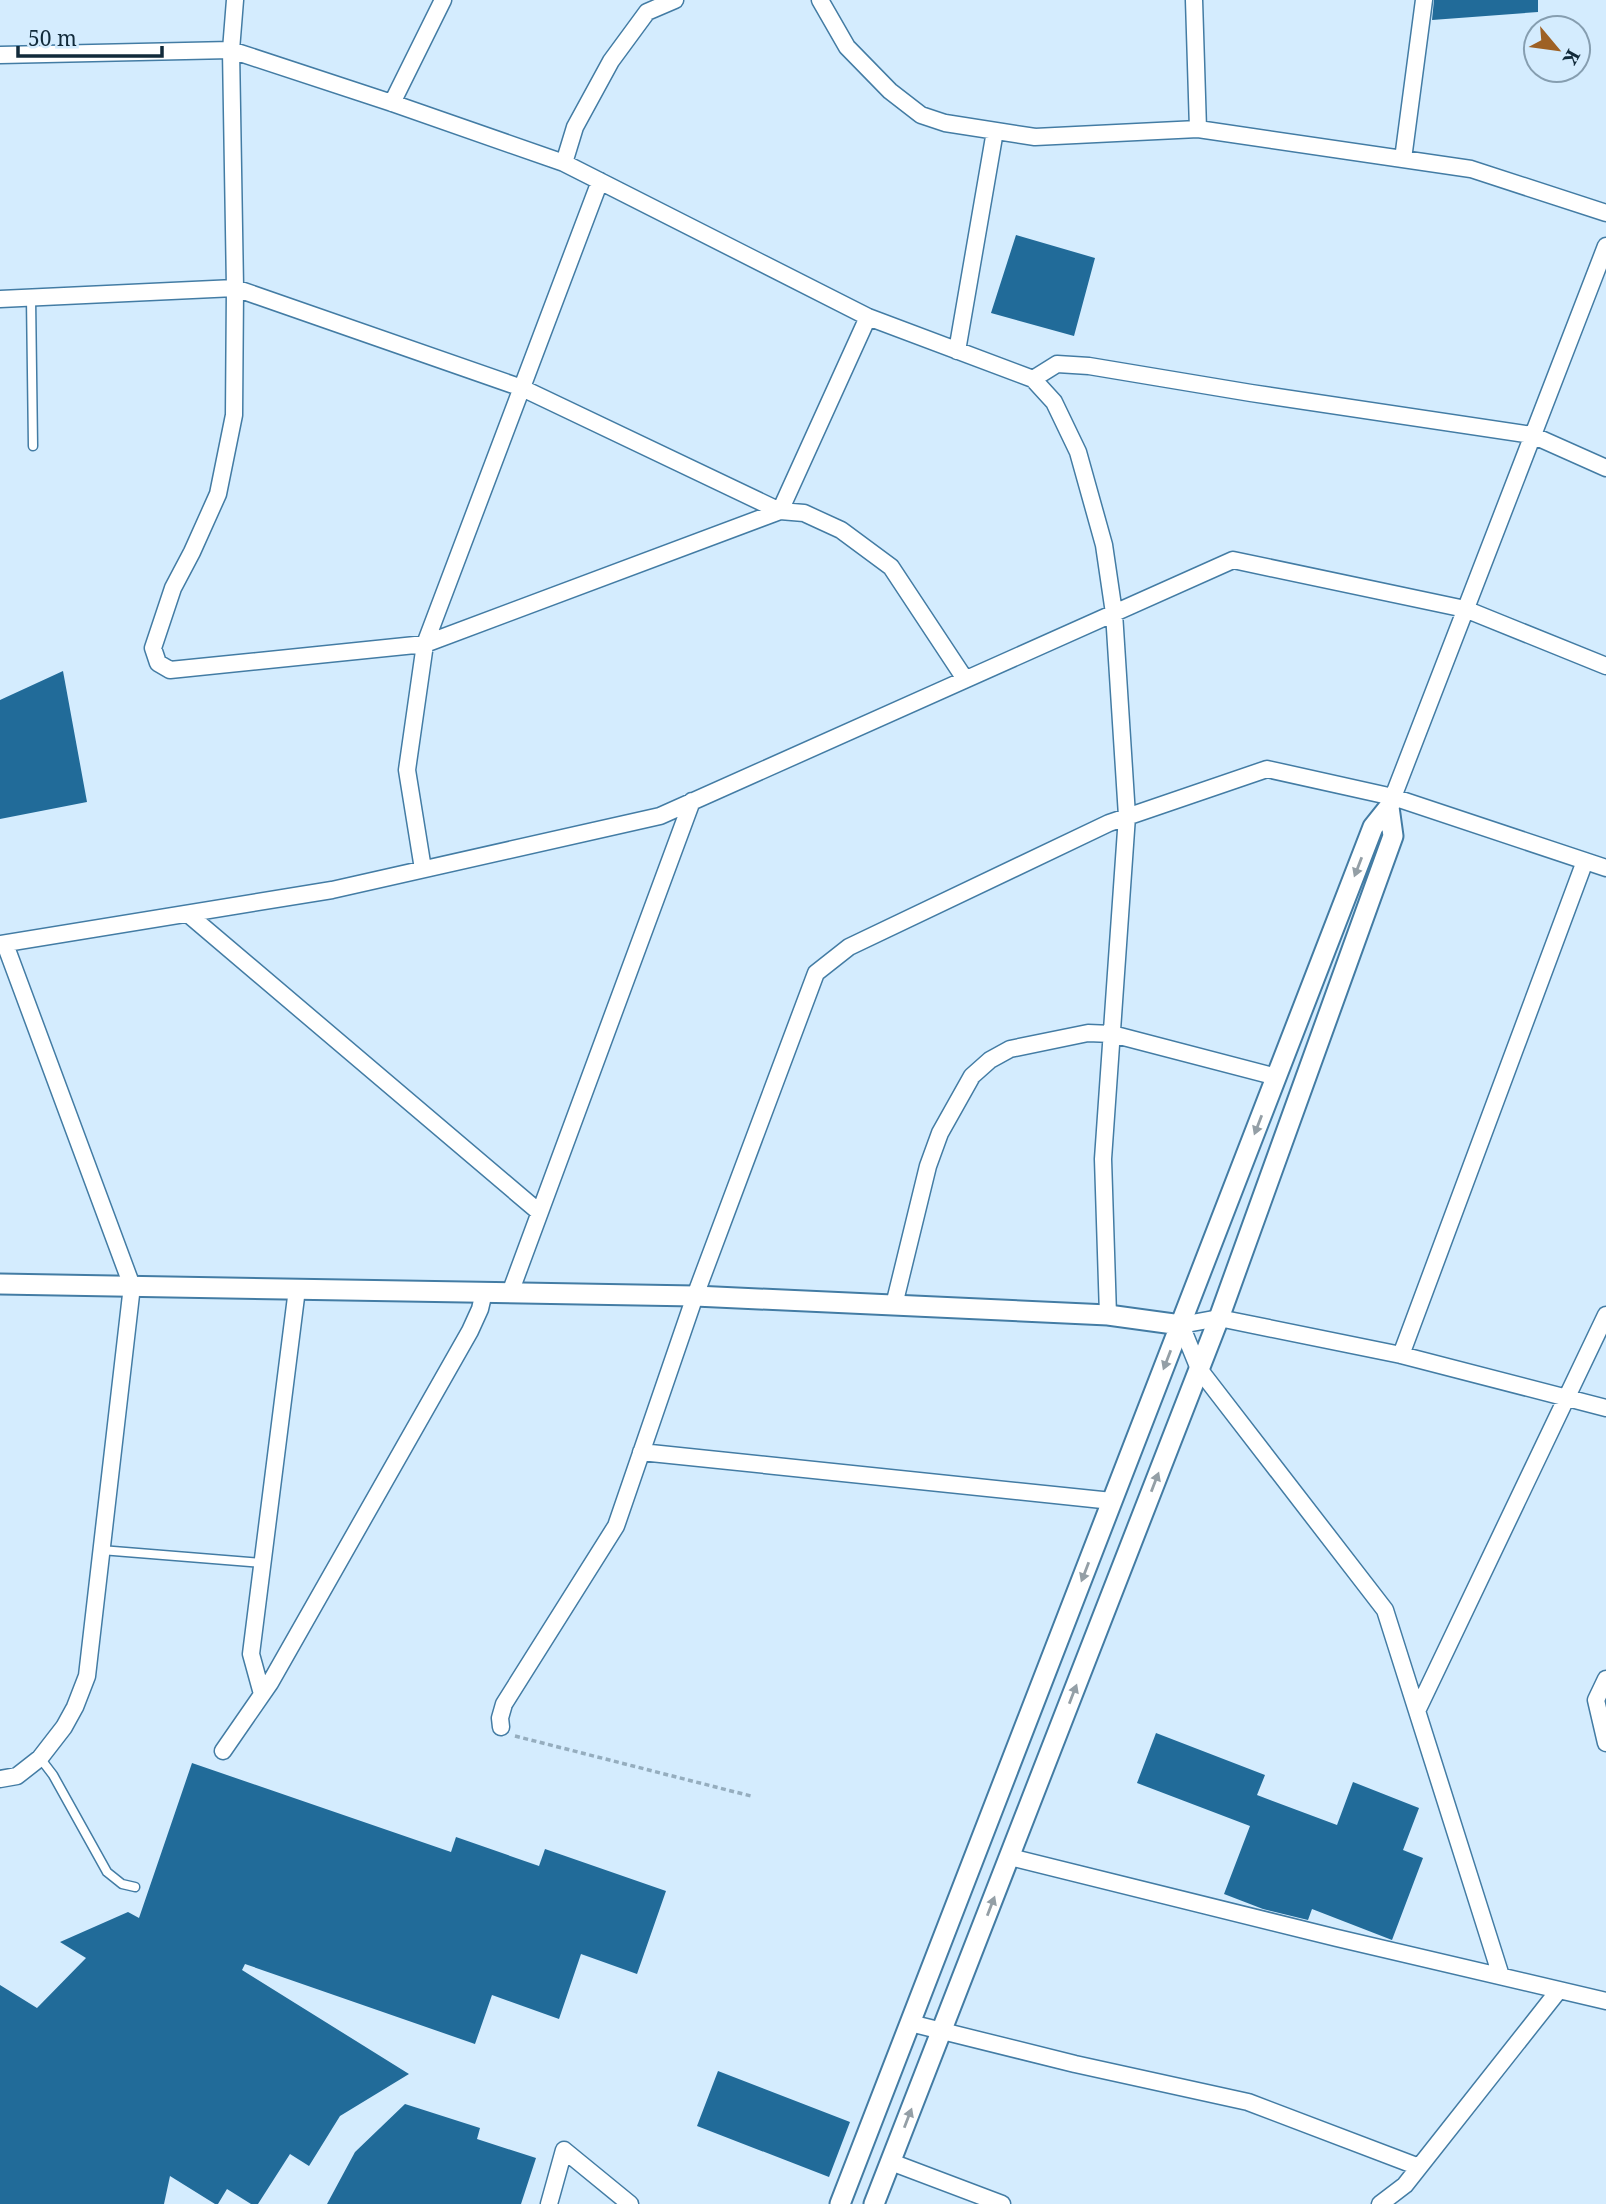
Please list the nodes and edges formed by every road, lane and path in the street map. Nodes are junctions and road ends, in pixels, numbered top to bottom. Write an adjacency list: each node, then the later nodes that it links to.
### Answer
1 (235, 0): 8 (street)
2 (443, 0): 10 (street)
3 (675, 0): 7 (street)
4 (820, 0): 12 (street)
5 (1194, 0): 11 (street)
6 (1424, 0): 13 (street)
7 (644, 6): 14 (street)
8 (231, 50): 9 (street); 10 (street); 18 (street)
9 (0, 55)
10 (392, 103): 14 (street)
11 (1198, 129): 12 (street); 13 (street)
12 (995, 131): 22 (street)
13 (1403, 159): 16 (street)
14 (564, 163): 15 (street)
15 (600, 181): 21 (street); 24 (street)
16 (1606, 213)
17 (1606, 246): 25 (street)
18 (235, 288): 19 (street); 24 (street); 31 (street)
19 (31, 298): 20 (street); 26 (lane)
20 (0, 299)
21 (868, 317): 22 (street); 28 (street)
22 (957, 351): 23 (street)
23 (1033, 379): 25 (street); 30 (street)
24 (522, 388): 28 (street); 31 (street)
25 (1532, 435): 27 (street); 29 (street)
26 (33, 446)
27 (1606, 468)
28 (780, 510): 31 (street); 33 (street)
29 (1465, 609): 30 (street); 32 (street); 35 (street)
30 (1114, 613): 33 (street); 36 (street)
31 (425, 644): 39 (street)
32 (1606, 666)
33 (965, 679): 34 (street)
34 (692, 801): 39 (street); 44 (street)
35 (1391, 802): 36 (street); 37 (street); 43 (street, one-way to 43); 54 (street)
36 (1127, 816): 42 (street); 50 (street)
37 (1585, 860): 38 (street); 56 (street)
38 (1606, 868)
39 (423, 869): 40 (street)
40 (188, 914): 41 (street); 44 (street)
41 (3, 944): 46 (street)
42 (1112, 1034): 43 (street); 51 (street); 52 (street)
43 (1277, 1077): 55 (street, one-way to 55)
44 (540, 1212): 49 (street)
45 (0, 1283): 46 (street)
46 (132, 1286): 47 (street); 62 (street)
47 (297, 1289): 48 (street); 63 (street)
48 (484, 1292): 49 (street); 65 (street)
49 (510, 1293): 50 (street)
50 (695, 1296): 51 (street); 60 (street)
51 (894, 1305): 52 (street)
52 (1108, 1315): 55 (street)
53 (1606, 1315): 58 (street)
54 (1219, 1318): 55 (street); 56 (street); 57 (street)
55 (1181, 1325): 57 (street); 61 (street, one-way to 61)
56 (1401, 1355): 58 (street)
57 (1199, 1369): 66 (street); 74 (street, one-way to 57)
58 (1566, 1397): 59 (street); 66 (street)
59 (1606, 1408)
60 (641, 1452): 61 (street); 67 (street)
61 (1112, 1501): 73 (street, one-way to 73)
62 (101, 1550): 63 (lane); 70 (street)
63 (262, 1563): 65 (street)
64 (1606, 1679): 68 (street)
65 (262, 1694): 69 (street)
66 (1417, 1711): 76 (street)
67 (501, 1727): 72 (path)
68 (1606, 1743)
69 (223, 1751)
70 (40, 1758): 71 (street); 75 (lane)
71 (0, 1779)
72 (751, 1796)
73 (977, 1849): 74 (street); 79 (street)
74 (1010, 1857): 76 (street); 80 (street, one-way to 74)
75 (135, 1887)
76 (1501, 1976): 77 (street)
77 (1559, 1990): 78 (street); 82 (street)
78 (1606, 2001)
79 (909, 2023): 80 (street); 85 (street)
80 (942, 2031): 81 (street, one-way to 80); 82 (street)
81 (891, 2162): 86 (street); 87 (street)
82 (1419, 2167): 88 (street)
83 (549, 2204): 84 (street)
84 (630, 2204)
85 (840, 2204)
86 (874, 2204)
87 (1002, 2204)
88 (1380, 2204)

